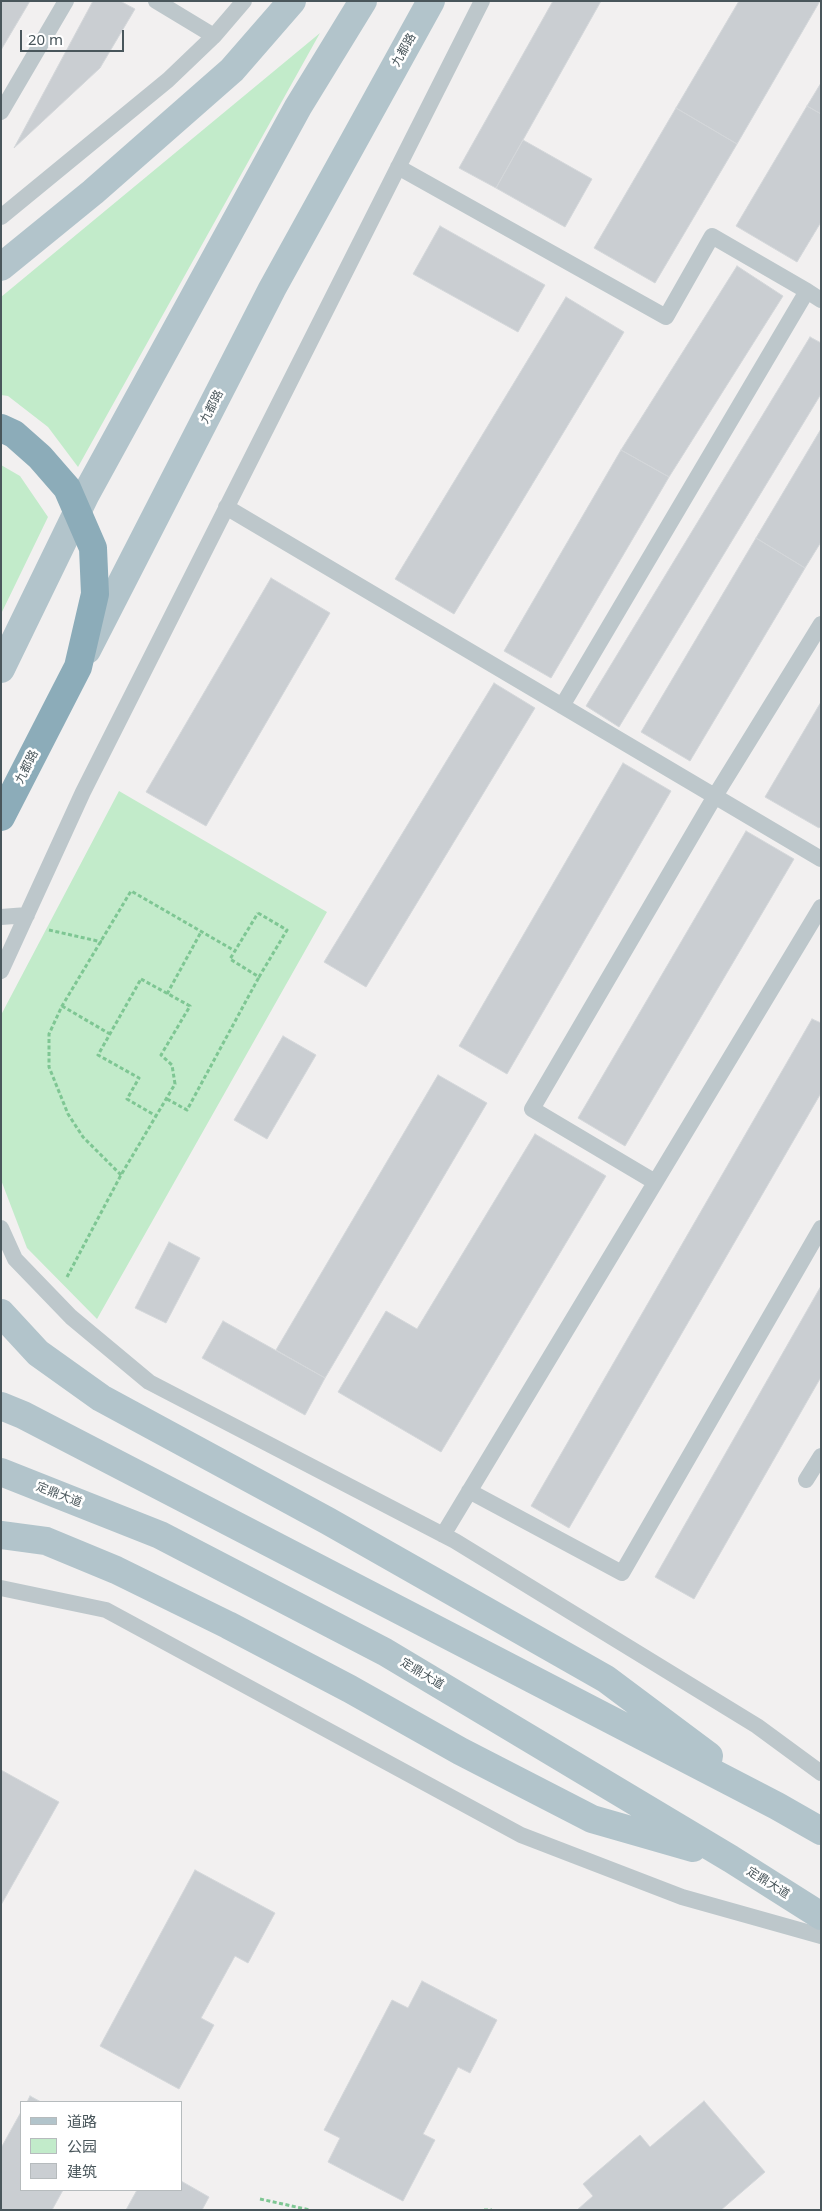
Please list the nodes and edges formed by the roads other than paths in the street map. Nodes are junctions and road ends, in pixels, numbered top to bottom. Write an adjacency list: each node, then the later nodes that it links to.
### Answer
1 (66, 1): 9 (lane)
2 (156, 1): 8 (lane)
3 (244, 1): 8 (lane)
4 (292, 1): 12 (main road)
5 (363, 1): 18 (main road)
6 (431, 1): 17 (main road, 九都路)
7 (482, 1): 10 (lane)
8 (214, 36): 11 (lane)
9 (1, 112)
10 (398, 167): 13 (lane); 15 (lane)
11 (1, 217)
12 (1, 267)
13 (814, 296): 19 (lane)
14 (1, 428): 17 (highway)
15 (226, 507): 19 (lane); 24 (lane)
16 (821, 624): 20 (lane)
17 (78, 667): 21 (highway, 九都路)
18 (1, 669)
19 (562, 706): 20 (lane)
20 (715, 796): 22 (lane); 27 (lane)
21 (1, 817)
22 (821, 859)
23 (821, 907): 27 (lane)
24 (27, 916): 25 (lane); 26 (lane)
25 (1, 917)
26 (1, 971)
27 (655, 1182): 36 (lane)
28 (1, 1228): 30 (lane)
29 (821, 1228): 36 (lane)
30 (8, 1255): 38 (lane)
31 (1, 1313): 41 (main road)
32 (1, 1406): 41 (main road)
33 (821, 1456): 35 (lane)
34 (1, 1472): 43 (main road, 定鼎大道)
35 (806, 1480)
36 (469, 1491): 38 (lane)
37 (1, 1535): 43 (main road)
38 (443, 1535): 40 (lane)
39 (1, 1588): 45 (lane)
40 (821, 1773)
41 (777, 1806): 42 (main road)
42 (821, 1830)
43 (731, 1859): 44 (main road, 定鼎大道)
44 (821, 1916)
45 (821, 1936)

